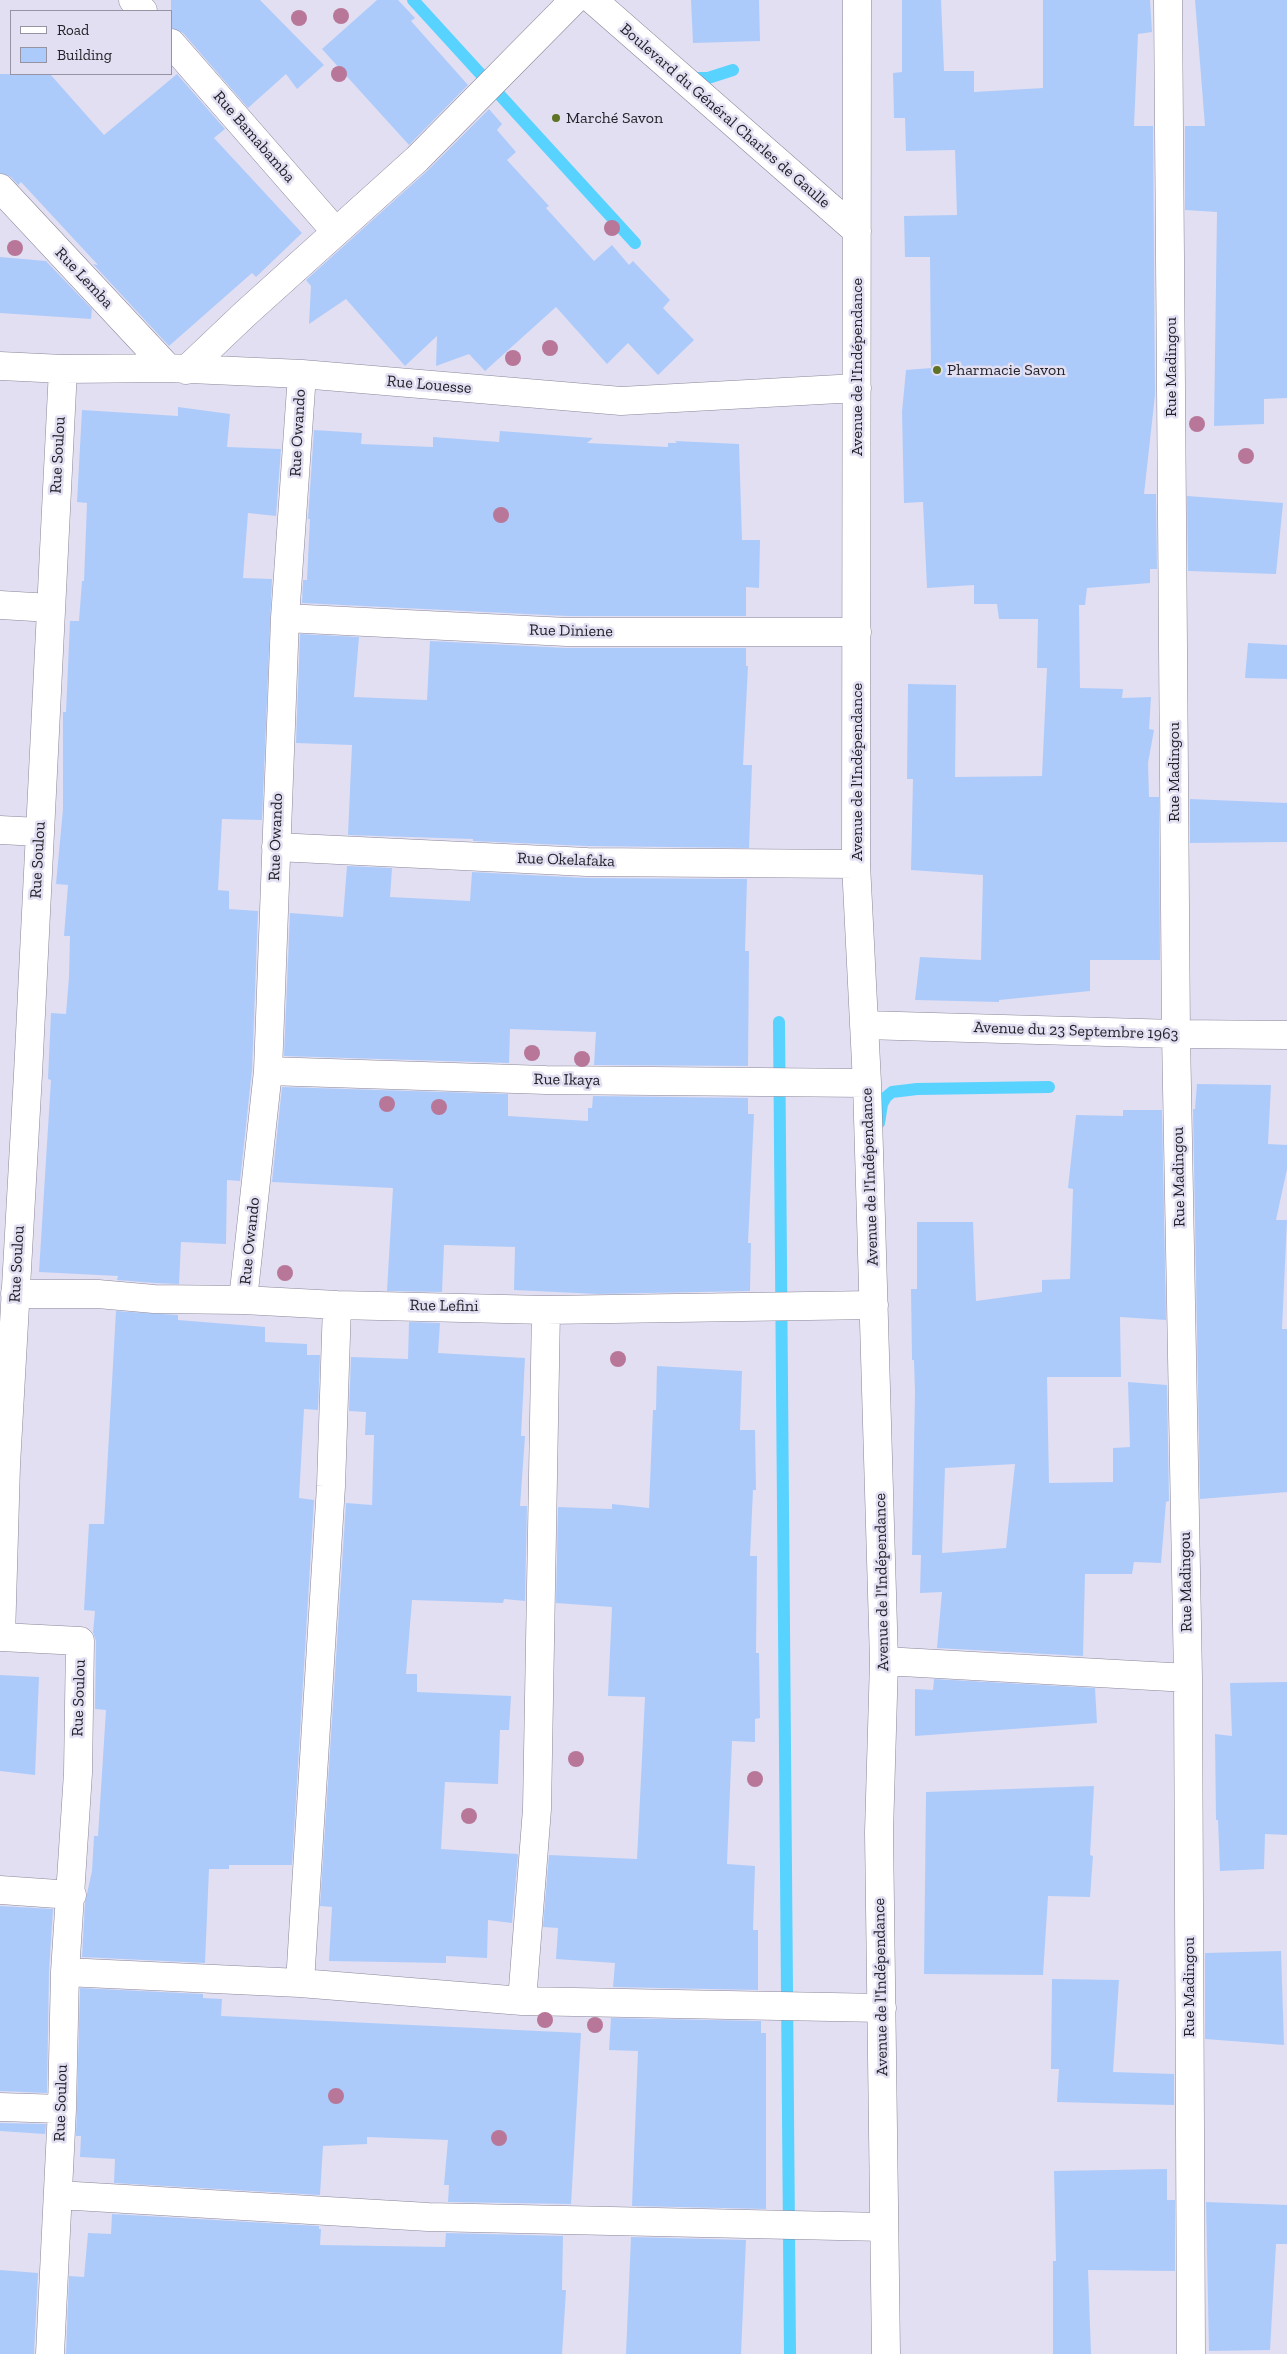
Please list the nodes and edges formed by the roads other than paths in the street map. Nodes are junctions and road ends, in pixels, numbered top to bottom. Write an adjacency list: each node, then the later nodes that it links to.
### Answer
1 (134, 0): 6 (street)
2 (574, 0): 10 (street)
3 (594, 0): 9 (street, Boulevard du Général Charles de Gaulle)
4 (856, 0): 9 (street, Avenue de l'Indépendance)
5 (1168, 0): 25 (street, Rue Madingou)
6 (142, 10)
7 (172, 44): 10 (street, Rue Bamabamba)
8 (0, 188): 13 (street, Rue Lemba)
9 (857, 231): 15 (street, Avenue de l'Indépendance)
10 (336, 232): 13 (street)
11 (0, 366): 12 (street, Rue Louesse)
12 (63, 369): 13 (street, Rue Louesse); 17 (street, Rue Soulou)
13 (177, 369): 14 (street, Rue Louesse)
14 (302, 374): 15 (street, Rue Louesse); 18 (street, Rue Owando)
15 (857, 388): 19 (street, Avenue de l'Indépendance)
16 (0, 605): 17 (street)
17 (51, 608): 21 (street, Rue Soulou)
18 (286, 618): 19 (street, Rue Diniene); 22 (street, Rue Owando)
19 (857, 632): 23 (street, Avenue de l'Indépendance)
20 (0, 830): 21 (street)
21 (39, 832): 29 (street, Rue Soulou)
22 (276, 847): 23 (street, Rue Okelafaka); 27 (street, Rue Owando)
23 (856, 864): 24 (street, Avenue de l'Indépendance)
24 (864, 1025): 25 (street, Avenue du 23 Septembre 1963); 28 (street, Avenue de l'Indépendance)
25 (1176, 1034): 26 (street, Avenue du 23 Septembre 1963); 37 (street, Rue Madingou)
26 (1287, 1035)
27 (268, 1071): 28 (street, Rue Ikaya); 30 (street, Rue Owando)
28 (867, 1083): 32 (street, Avenue de l'Indépendance)
29 (15, 1294): 30 (street, Rue Lefini); 35 (street, Rue Soulou)
30 (244, 1300): 31 (street, Rue Lefini)
31 (336, 1305): 33 (street, Rue Lefini); 41 (street)
32 (874, 1305): 33 (street, Rue Lefini); 36 (street, Avenue de l'Indépendance)
33 (546, 1310): 42 (street)
34 (0, 1637): 35 (street)
35 (80, 1641): 39 (street, Rue Soulou)
36 (884, 1661): 37 (street); 43 (street, Avenue de l'Indépendance)
37 (1188, 1678): 50 (street, Rue Madingou)
38 (0, 1890): 39 (street)
39 (72, 1895): 40 (street, Rue Soulou)
40 (65, 1972): 41 (street); 45 (street, Rue Soulou)
41 (300, 1983): 42 (street)
42 (522, 2002): 43 (street)
43 (882, 2008): 47 (street, Avenue de l'Indépendance)
44 (0, 2107): 45 (street)
45 (62, 2109): 46 (street, Rue Soulou)
46 (58, 2194): 47 (street); 48 (street, Rue Soulou)
47 (884, 2227): 49 (street, Avenue de l'Indépendance)
48 (50, 2354)
49 (886, 2354)
50 (1191, 2354)

